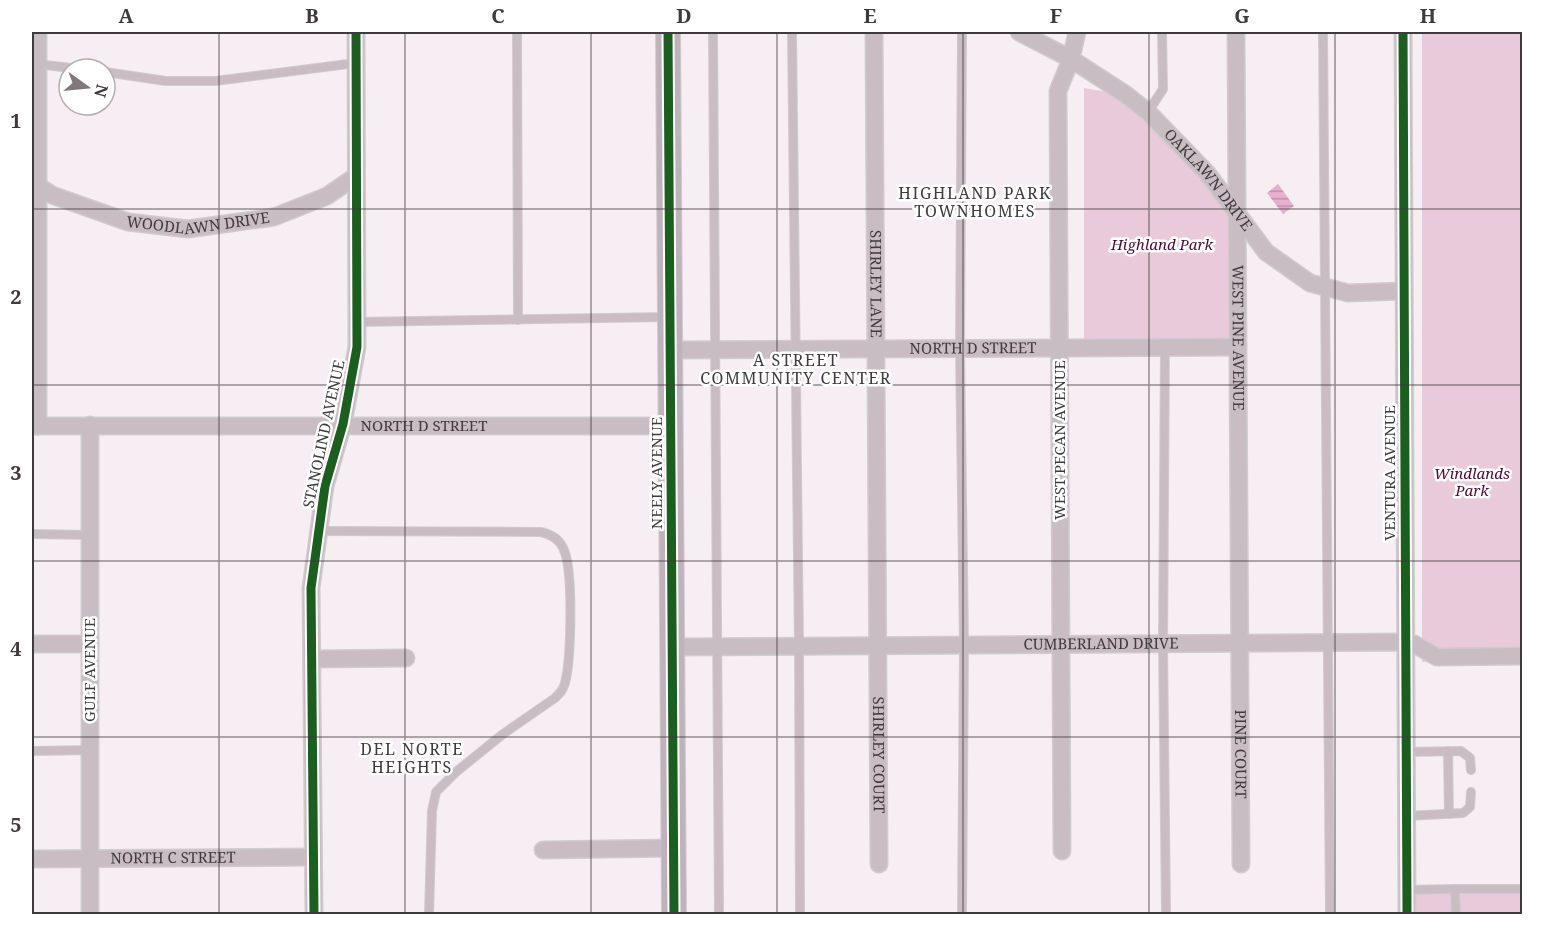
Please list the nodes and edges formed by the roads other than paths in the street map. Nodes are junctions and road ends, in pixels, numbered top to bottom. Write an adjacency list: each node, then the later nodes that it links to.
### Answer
1 (38, 32): 17 (street)
2 (356, 32): 16 (street, STANOLIND AVENUE)
3 (517, 32): 27 (lane)
4 (668, 32): 26 (street, NEELY AVENUE)
5 (713, 32): 36 (lane)
6 (792, 32): 34 (lane)
7 (874, 32): 31 (street, SHIRLEY LANE)
8 (962, 32): 32 (lane)
9 (1019, 32): 15 (street, OAKLAWN DRIVE)
10 (1077, 32): 15 (street, WEST PECAN AVENUE)
11 (1162, 32): 20 (lane)
12 (1236, 32): 23 (street, WEST PINE AVENUE)
13 (1323, 32): 24 (lane)
14 (1403, 32): 25 (street, VENTURA AVENUE)
15 (1071, 59): 20 (street, OAKLAWN DRIVE); 33 (street, WEST PECAN AVENUE)
16 (356, 63): 19 (lane); 21 (street, STANOLIND AVENUE)
17 (35, 64): 18 (lane); 22 (street)
18 (57, 66)
19 (117, 74)
20 (1148, 112): 23 (street, OAKLAWN DRIVE)
21 (356, 176): 22 (street, WOODLAWN DRIVE); 28 (street, STANOLIND AVENUE)
22 (38, 186): 39 (street)
23 (1237, 214): 24 (street, OAKLAWN DRIVE); 30 (street, WEST PINE AVENUE)
24 (1323, 287): 25 (street, OAKLAWN DRIVE); 46 (lane)
25 (1404, 291): 44 (street, VENTURA AVENUE)
26 (671, 317): 27 (lane); 35 (street, NEELY AVENUE)
27 (518, 320): 28 (lane)
28 (357, 322): 37 (street, STANOLIND AVENUE)
29 (1165, 347): 30 (street, NORTH D STREET); 33 (street, NORTH D STREET); 49 (lane)
30 (1238, 347): 45 (street, WEST PINE AVENUE)
31 (875, 348): 32 (street, NORTH D STREET); 34 (street, NORTH D STREET); 50 (street, SHIRLEY LANE)
32 (960, 348): 33 (street, NORTH D STREET); 51 (lane)
33 (1059, 348): 52 (street, WEST PECAN AVENUE)
34 (796, 349): 36 (street, NORTH D STREET); 54 (lane)
35 (671, 350): 36 (street, NORTH D STREET); 40 (street, NEELY AVENUE)
36 (716, 350): 53 (lane)
37 (343, 424): 38 (street, NORTH D STREET); 40 (street, NORTH D STREET); 41 (street, STANOLIND AVENUE)
38 (90, 425): 39 (street, NORTH D STREET); 43 (street, GULF AVENUE)
39 (35, 426)
40 (671, 426): 55 (street, NEELY AVENUE)
41 (319, 531): 58 (street, STANOLIND AVENUE); 80 (lane)
42 (32, 534): 43 (lane)
43 (90, 535): 48 (street, GULF AVENUE)
44 (1406, 642): 46 (street, CUMBERLAND DRIVE); 56 (street, CUMBERLAND DRIVE); 62 (street, VENTURA AVENUE)
45 (1240, 643): 46 (street, CUMBERLAND DRIVE); 49 (street, CUMBERLAND DRIVE); 74 (street, PINE COURT)
46 (1327, 643): 86 (lane)
47 (32, 644): 48 (street)
48 (90, 644): 59 (street, GULF AVENUE)
49 (1163, 644): 52 (street, CUMBERLAND DRIVE); 85 (lane)
50 (877, 645): 51 (street, CUMBERLAND DRIVE); 54 (street, CUMBERLAND DRIVE); 73 (street, SHIRLEY COURT)
51 (964, 645): 52 (street, CUMBERLAND DRIVE); 84 (lane)
52 (1061, 645): 69 (street, WEST PECAN AVENUE)
53 (717, 646): 54 (street, CUMBERLAND DRIVE); 55 (street, CUMBERLAND DRIVE); 82 (lane)
54 (799, 646): 83 (lane)
55 (673, 647): 67 (street, NEELY AVENUE)
56 (1522, 656)
57 (406, 658): 58 (street)
58 (312, 659): 70 (street, STANOLIND AVENUE)
59 (91, 750): 60 (lane); 71 (street, GULF AVENUE)
60 (32, 751)
61 (1448, 751): 62 (lane); 63 (lane); 65 (lane)
62 (1406, 752): 66 (street, VENTURA AVENUE)
63 (1471, 770)
64 (1471, 792): 65 (lane)
65 (1449, 814): 66 (lane)
66 (1406, 816): 77 (street, VENTURA AVENUE)
67 (674, 848): 68 (street); 81 (street, NEELY AVENUE)
68 (543, 850)
69 (1062, 851)
70 (314, 857): 71 (street, NORTH C STREET); 79 (street, STANOLIND AVENUE)
71 (91, 859): 72 (street, NORTH C STREET); 78 (street, GULF AVENUE)
72 (32, 860)
73 (879, 864)
74 (1241, 864)
75 (1455, 889): 76 (lane); 77 (lane); 88 (lane)
76 (1522, 889)
77 (1407, 890): 87 (street, VENTURA AVENUE)
78 (90, 915)
79 (314, 915)
80 (429, 915)
81 (674, 915)
82 (719, 915)
83 (800, 915)
84 (963, 915)
85 (1166, 915)
86 (1330, 915)
87 (1407, 915)
88 (1456, 915)

